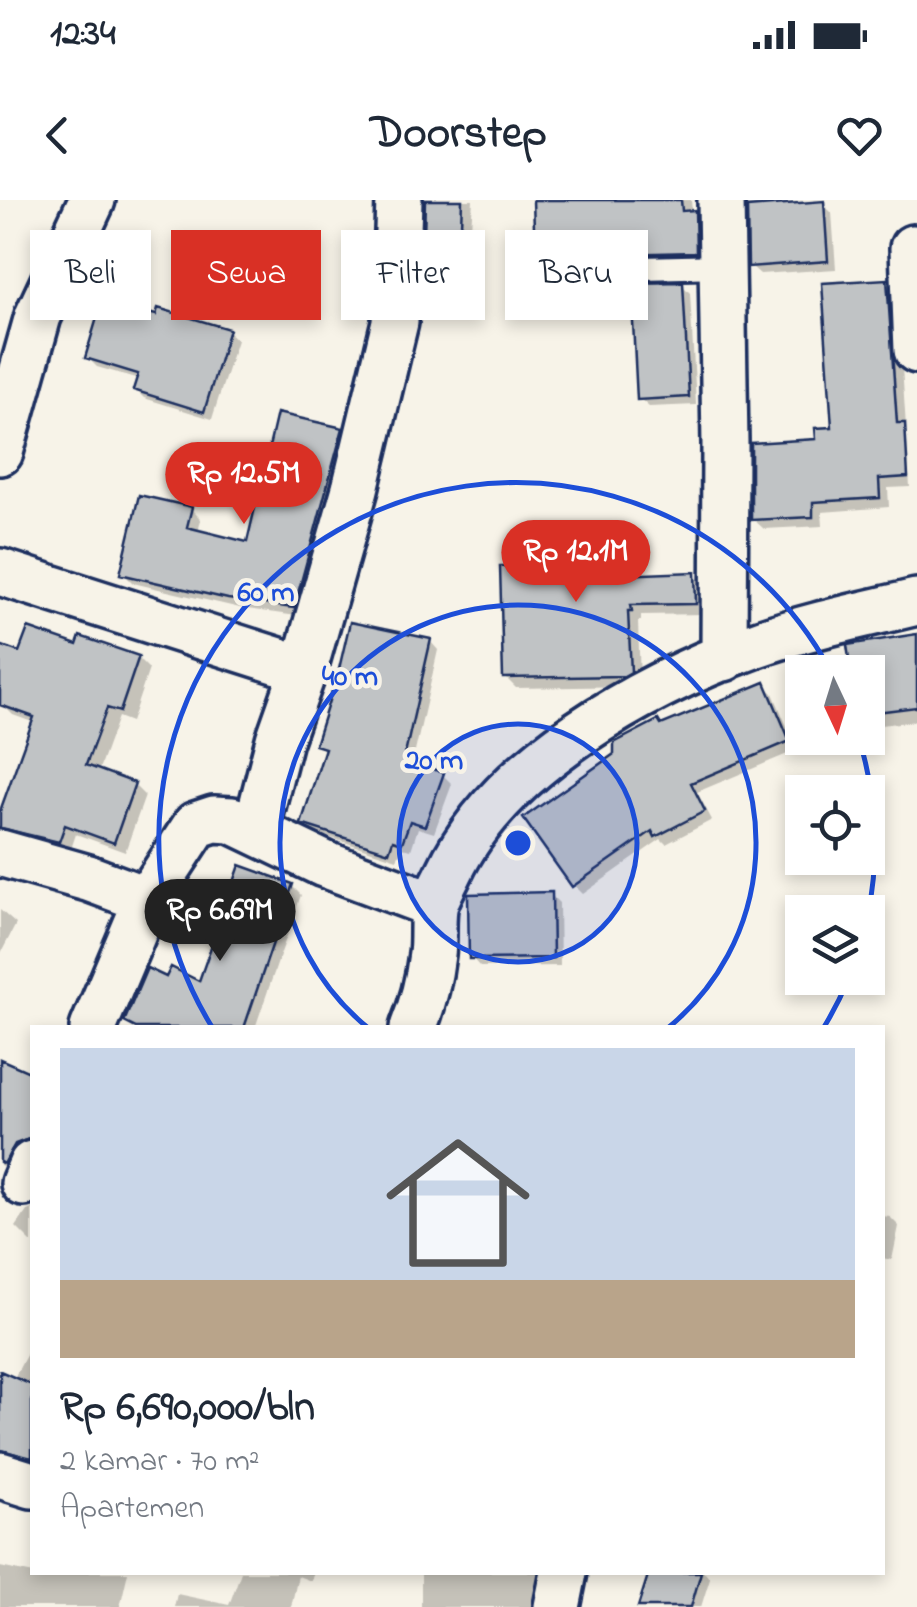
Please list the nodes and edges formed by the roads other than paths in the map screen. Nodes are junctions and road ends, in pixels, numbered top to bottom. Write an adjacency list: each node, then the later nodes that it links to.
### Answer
1 (92, 200): 8 (street)
2 (399, 200): 12 (street)
3 (721, 200): 5 (street)
4 (913, 248): 7 (street)
5 (722, 266): 6 (lane); 11 (street)
6 (648, 268)
7 (917, 350)
8 (0, 452)
9 (0, 572): 12 (street)
10 (917, 602): 11 (street)
11 (724, 658): 16 (street)
12 (304, 669): 13 (street)
13 (256, 830): 15 (street); 16 (street)
14 (0, 854): 15 (street)
15 (147, 900): 17 (street)
16 (434, 906): 18 (street)
17 (94, 1025)
18 (414, 1025)
19 (0, 1475): 20 (street)
20 (30, 1485)
21 (563, 1575): 22 (street)
22 (557, 1607)

